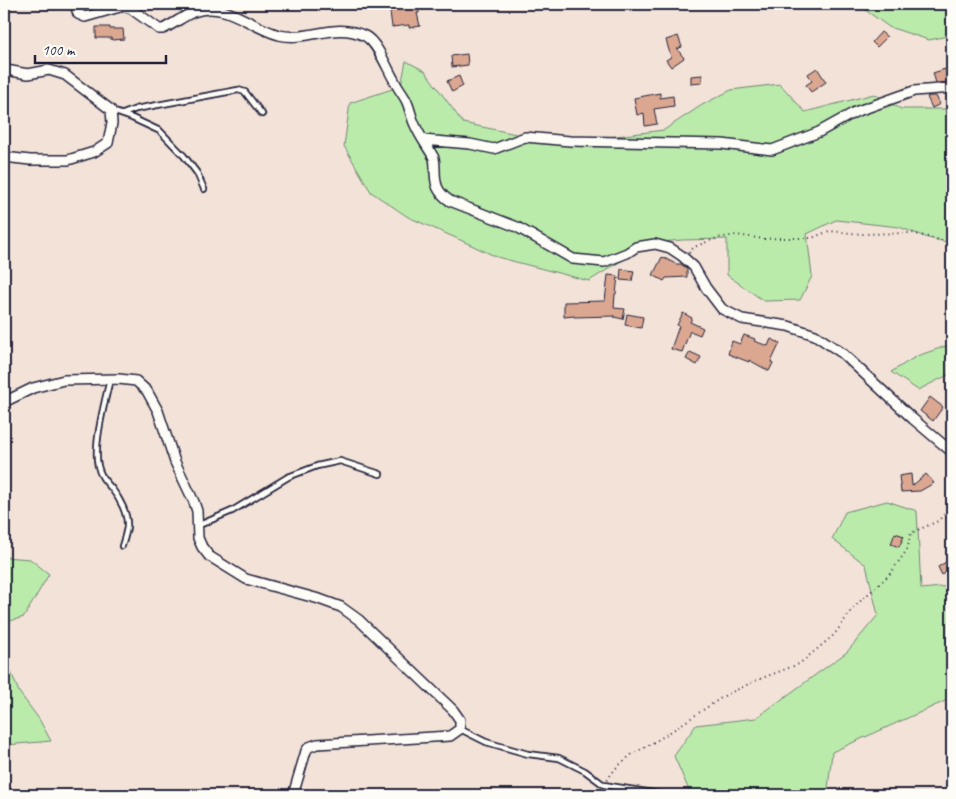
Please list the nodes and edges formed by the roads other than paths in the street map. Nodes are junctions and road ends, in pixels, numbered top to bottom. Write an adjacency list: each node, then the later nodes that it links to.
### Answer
1 (75, 4): 7 (street)
2 (4, 68): 4 (street)
3 (952, 88): 7 (street)
4 (110, 110): 5 (lane); 8 (street)
5 (123, 114): 6 (lane); 9 (lane)
6 (262, 114)
7 (423, 140): 12 (street)
8 (4, 157)
9 (204, 189)
10 (110, 379): 11 (street); 14 (street); 15 (lane)
11 (4, 402)
12 (952, 452)
13 (380, 474): 14 (lane)
14 (197, 526): 16 (street)
15 (122, 546)
16 (460, 729): 17 (street); 18 (lane)
17 (293, 795)
18 (665, 795)

